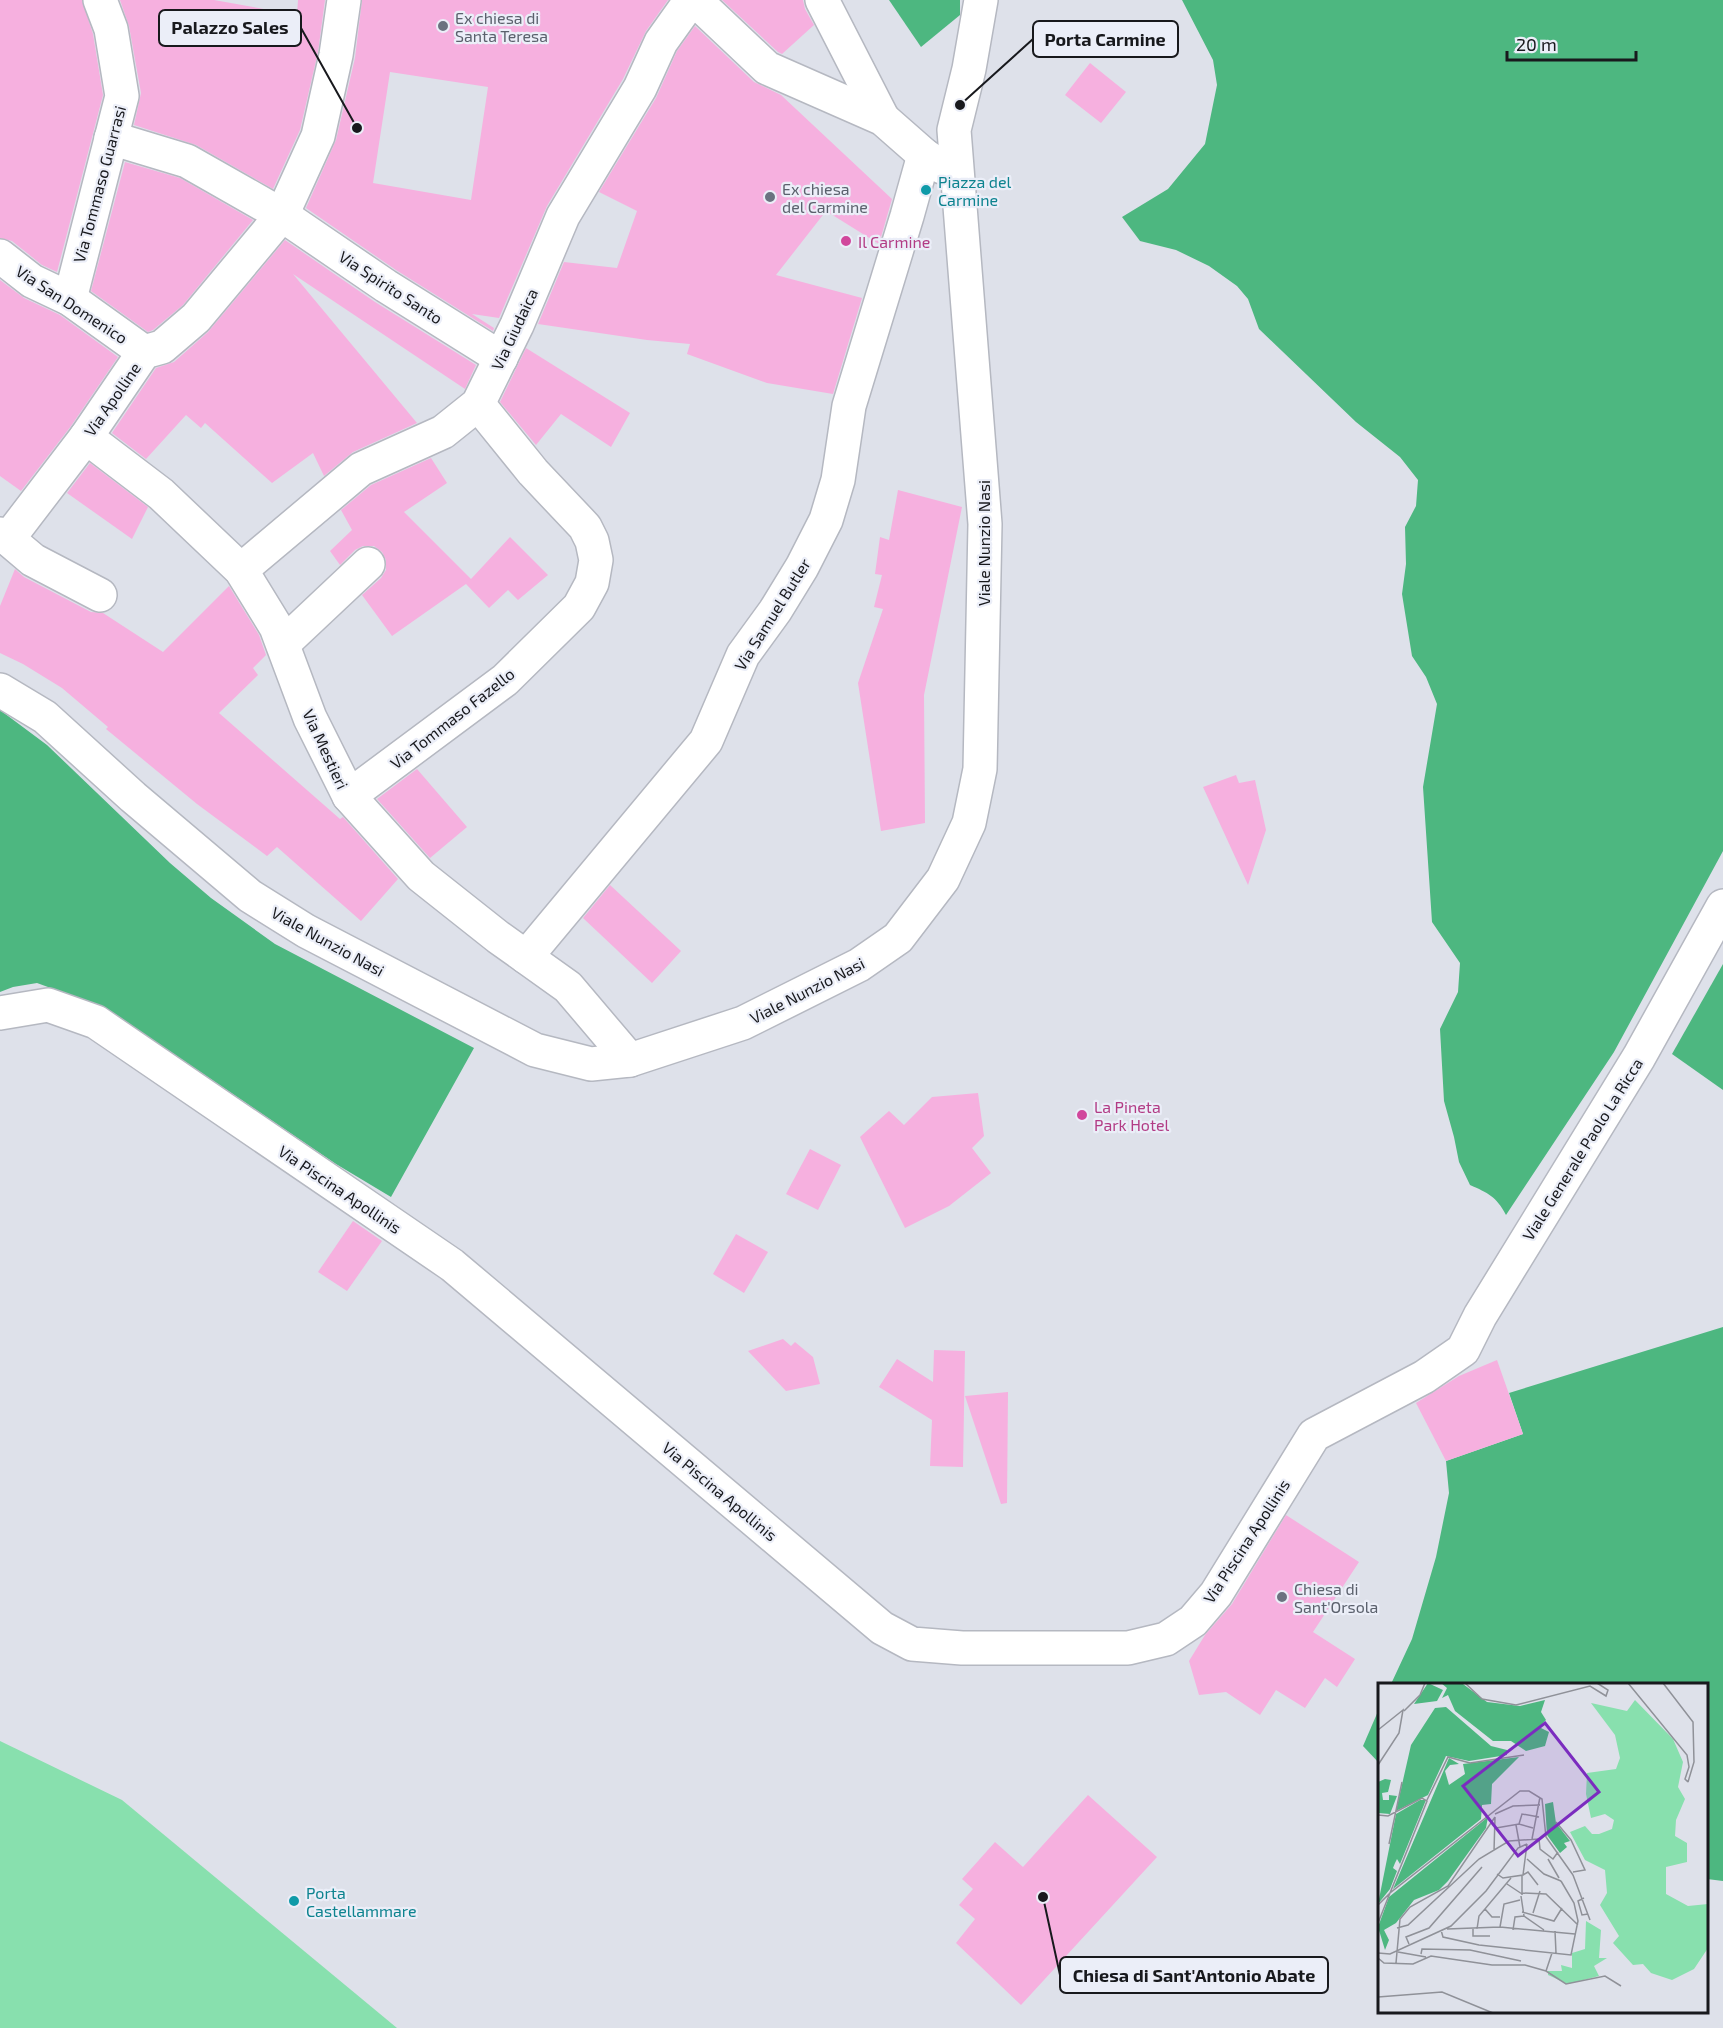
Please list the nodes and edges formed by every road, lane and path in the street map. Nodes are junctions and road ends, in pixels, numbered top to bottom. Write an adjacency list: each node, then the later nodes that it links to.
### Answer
1 (100, 0): 8 (street, Via Tommaso Guarrasi)
2 (344, 0): 11 (street, Via Apolline)
3 (691, 0): 15 (street, Via Giudaica)
4 (696, 0): 7 (street)
5 (981, 0): 10 (street, Viale Nunzio Nasi)
6 (825, 6): 7 (street)
7 (883, 119): 9 (street)
8 (111, 138): 11 (street, Via Spirito Santo); 13 (street, Via Tommaso Guarrasi)
9 (924, 155): 10 (street); 26 (street, Via Samuel Butler)
10 (959, 178): 28 (street, Viale Nunzio Nasi)
11 (282, 214): 14 (street, Via Apolline); 15 (street, Via Spirito Santo)
12 (0, 256): 13 (street, Via San Domenico)
13 (70, 298): 14 (street, Via San Domenico)
14 (144, 352): 17 (street, Via Apolline)
15 (501, 358): 16 (street, Via Giudaica)
16 (478, 404): 20 (street, Via Giudaica); 24 (street, Via Tommaso Fazello)
17 (86, 437): 18 (street, Via Apolline); 20 (street, Via Mestieri)
18 (4, 536): 21 (street)
19 (368, 564): 22 (street)
20 (242, 570): 22 (street, Via Mestieri)
21 (100, 595)
22 (283, 644): 24 (street, Via Mestieri)
23 (0, 690): 28 (street, Viale Nunzio Nasi)
24 (349, 796): 26 (street, Via Mestieri)
25 (1723, 906): 29 (street, Viale Generale Paolo La Ricca)
26 (526, 957): 28 (street, Via Mestieri)
27 (0, 1012): 29 (street, Via Piscina Apollinis)
28 (630, 1060)
29 (1424, 1377)

